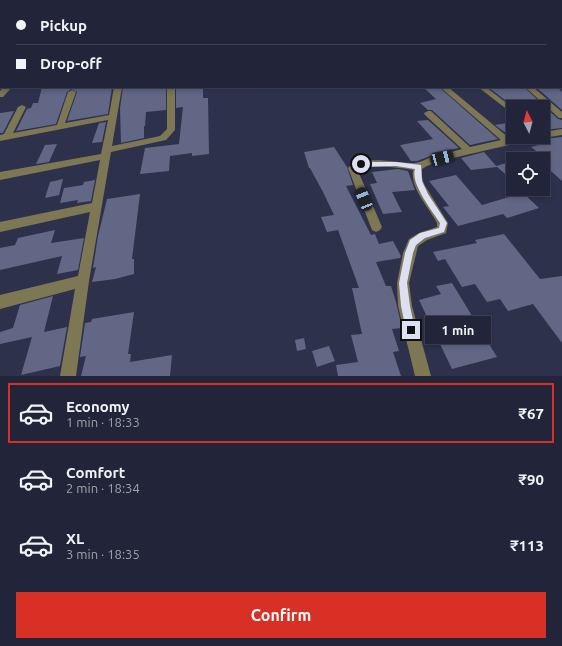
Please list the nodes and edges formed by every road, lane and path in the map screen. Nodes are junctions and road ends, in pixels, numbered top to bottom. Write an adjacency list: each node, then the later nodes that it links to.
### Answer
1 (118, 88): 11 (street)
2 (170, 88): 19 (street)
3 (445, 88): 16 (street)
4 (483, 88): 7 (street)
5 (530, 88): 10 (street)
6 (72, 92): 12 (street)
7 (506, 106)
8 (22, 107): 15 (street)
9 (428, 113): 18 (street)
10 (562, 116)
11 (113, 117): 12 (street); 19 (street)
12 (60, 127): 15 (street)
13 (562, 132): 14 (street)
14 (550, 134)
15 (3, 138)
16 (506, 140)
17 (506, 141): 18 (street)
18 (469, 151): 20 (street)
19 (107, 153): 21 (street); 22 (street)
20 (418, 167): 24 (street); 28 (street)
21 (0, 176)
22 (97, 206): 23 (street); 25 (street)
23 (0, 227)
24 (376, 227)
25 (83, 281): 26 (street); 27 (street)
26 (0, 302)
27 (68, 376)
28 (423, 376)

